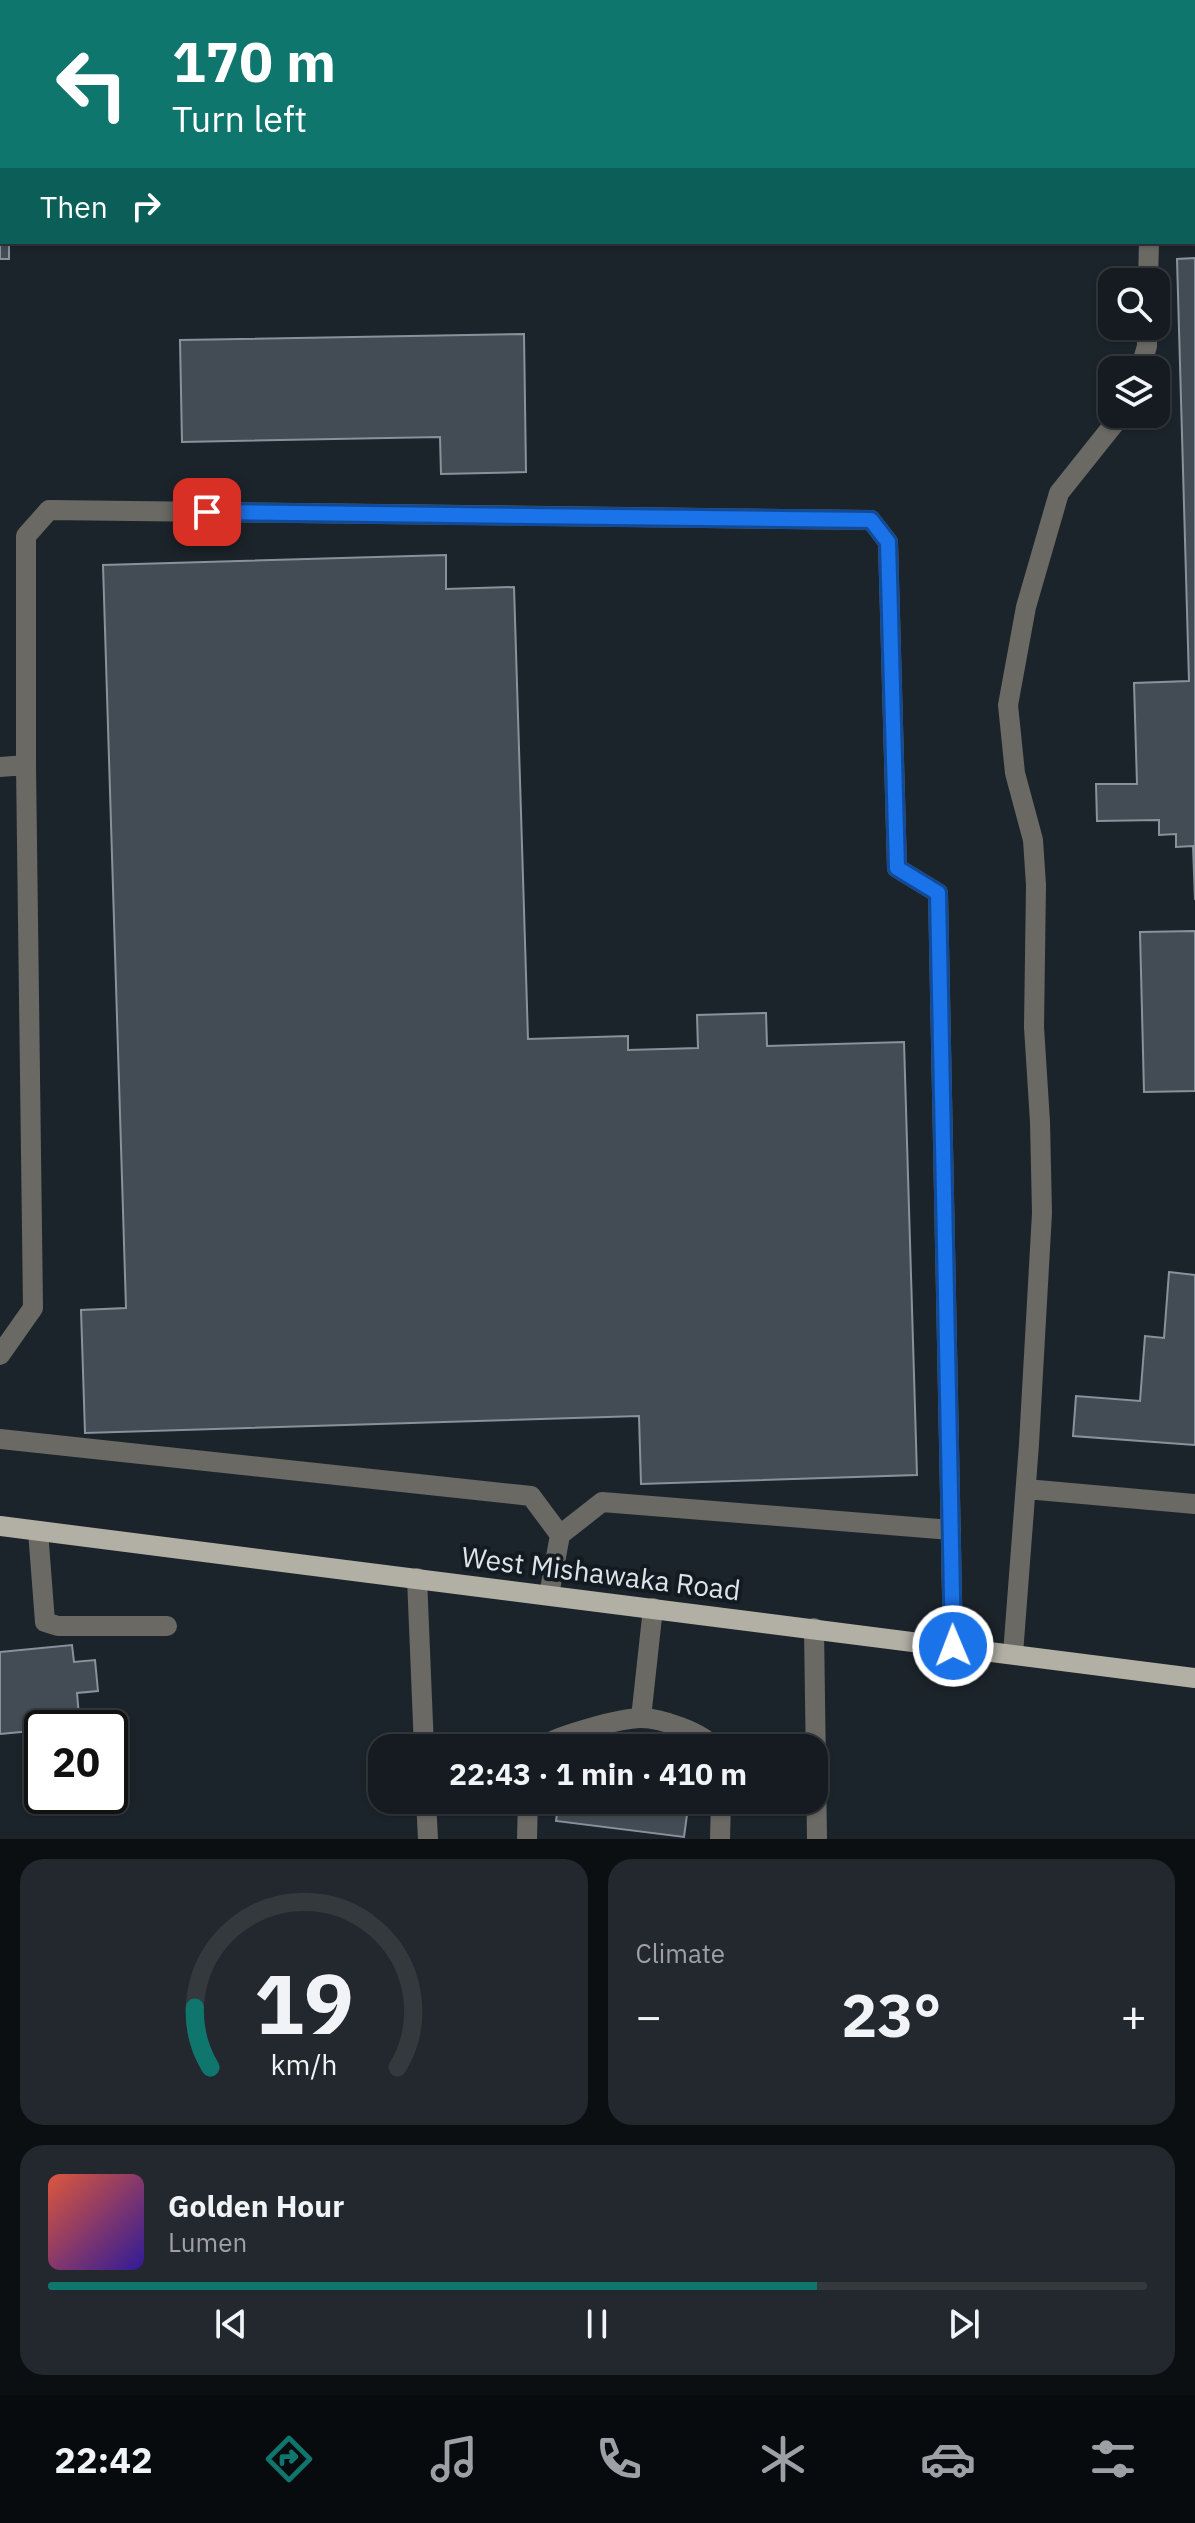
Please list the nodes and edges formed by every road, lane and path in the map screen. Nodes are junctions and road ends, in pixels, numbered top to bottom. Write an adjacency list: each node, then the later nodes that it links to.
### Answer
1 (1149, 244): 2 (street)
2 (1148, 268)
3 (1111, 428): 8 (street)
4 (26, 765): 5 (street); 6 (street); 11 (street)
5 (0, 767)
6 (0, 1355)
7 (0, 1439): 13 (street)
8 (1026, 1489): 9 (street); 20 (street)
9 (1195, 1504)
10 (0, 1526): 12 (main road, West Mishawaka Road)
11 (951, 1530): 13 (street); 19 (street)
12 (38, 1531): 14 (main road, West Mishawaka Road); 17 (street)
13 (560, 1535): 15 (street)
14 (417, 1578): 15 (main road, West Mishawaka Road); 23 (street)
15 (549, 1595): 16 (main road, West Mishawaka Road)
16 (653, 1608): 18 (main road, West Mishawaka Road); 22 (street)
17 (167, 1626)
18 (814, 1628): 19 (main road, West Mishawaka Road); 32 (street)
19 (953, 1646): 20 (main road, West Mishawaka Road)
20 (1013, 1654): 21 (main road, West Mishawaka Road)
21 (1195, 1678)
22 (641, 1718): 24 (street); 25 (street)
23 (423, 1734)
24 (571, 1734)
25 (697, 1734)
26 (427, 1814): 29 (street)
27 (528, 1814): 30 (street)
28 (721, 1814): 31 (street)
29 (428, 1839)
30 (527, 1839)
31 (720, 1839)
32 (817, 1839)

